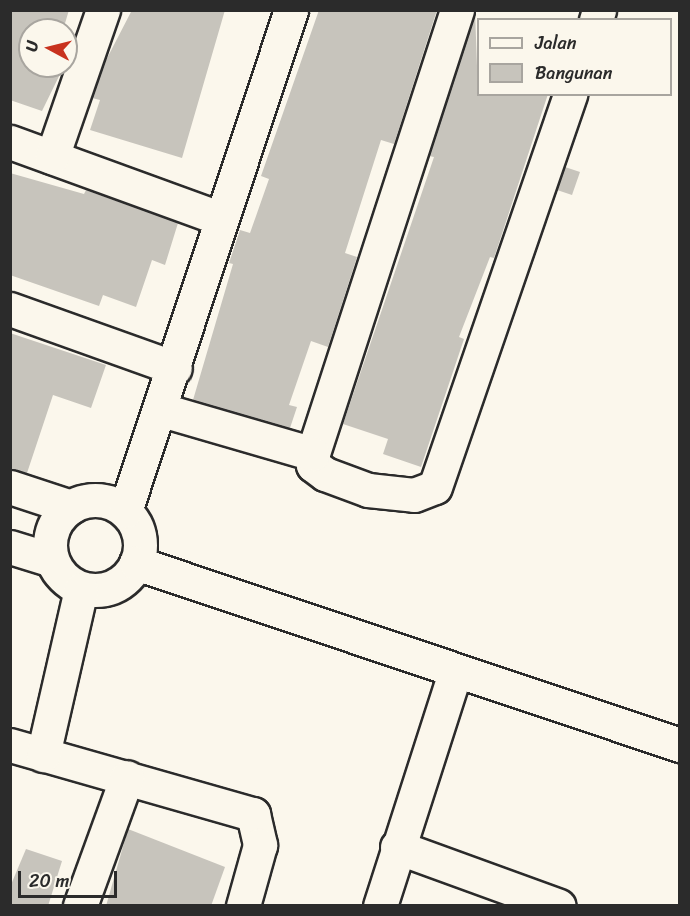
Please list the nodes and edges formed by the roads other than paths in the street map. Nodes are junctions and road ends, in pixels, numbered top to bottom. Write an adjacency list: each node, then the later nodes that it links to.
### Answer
1 (103, 10): 6 (street)
2 (291, 10): 7 (street)
3 (457, 10): 11 (street)
4 (569, 96): 11 (street)
5 (10, 142): 6 (street)
6 (52, 157): 7 (street)
7 (219, 218): 9 (street)
8 (10, 309): 9 (street)
9 (175, 368): 10 (street)
10 (162, 410): 11 (street); 14 (street)
11 (313, 454)
12 (10, 488): 13 (street)
13 (71, 507): 14 (street); 16 (street)
14 (124, 511): 17 (street)
15 (10, 547): 16 (street)
16 (52, 560): 18 (street)
17 (136, 563): 18 (street); 19 (street)
18 (81, 589): 22 (street)
19 (455, 672): 21 (street); 24 (street)
20 (10, 745): 22 (street)
21 (680, 745)
22 (43, 755): 23 (street)
23 (127, 777): 25 (street); 26 (street)
24 (397, 846): 27 (street); 28 (street)
25 (80, 906)
26 (243, 906)
27 (380, 906)
28 (559, 906)

